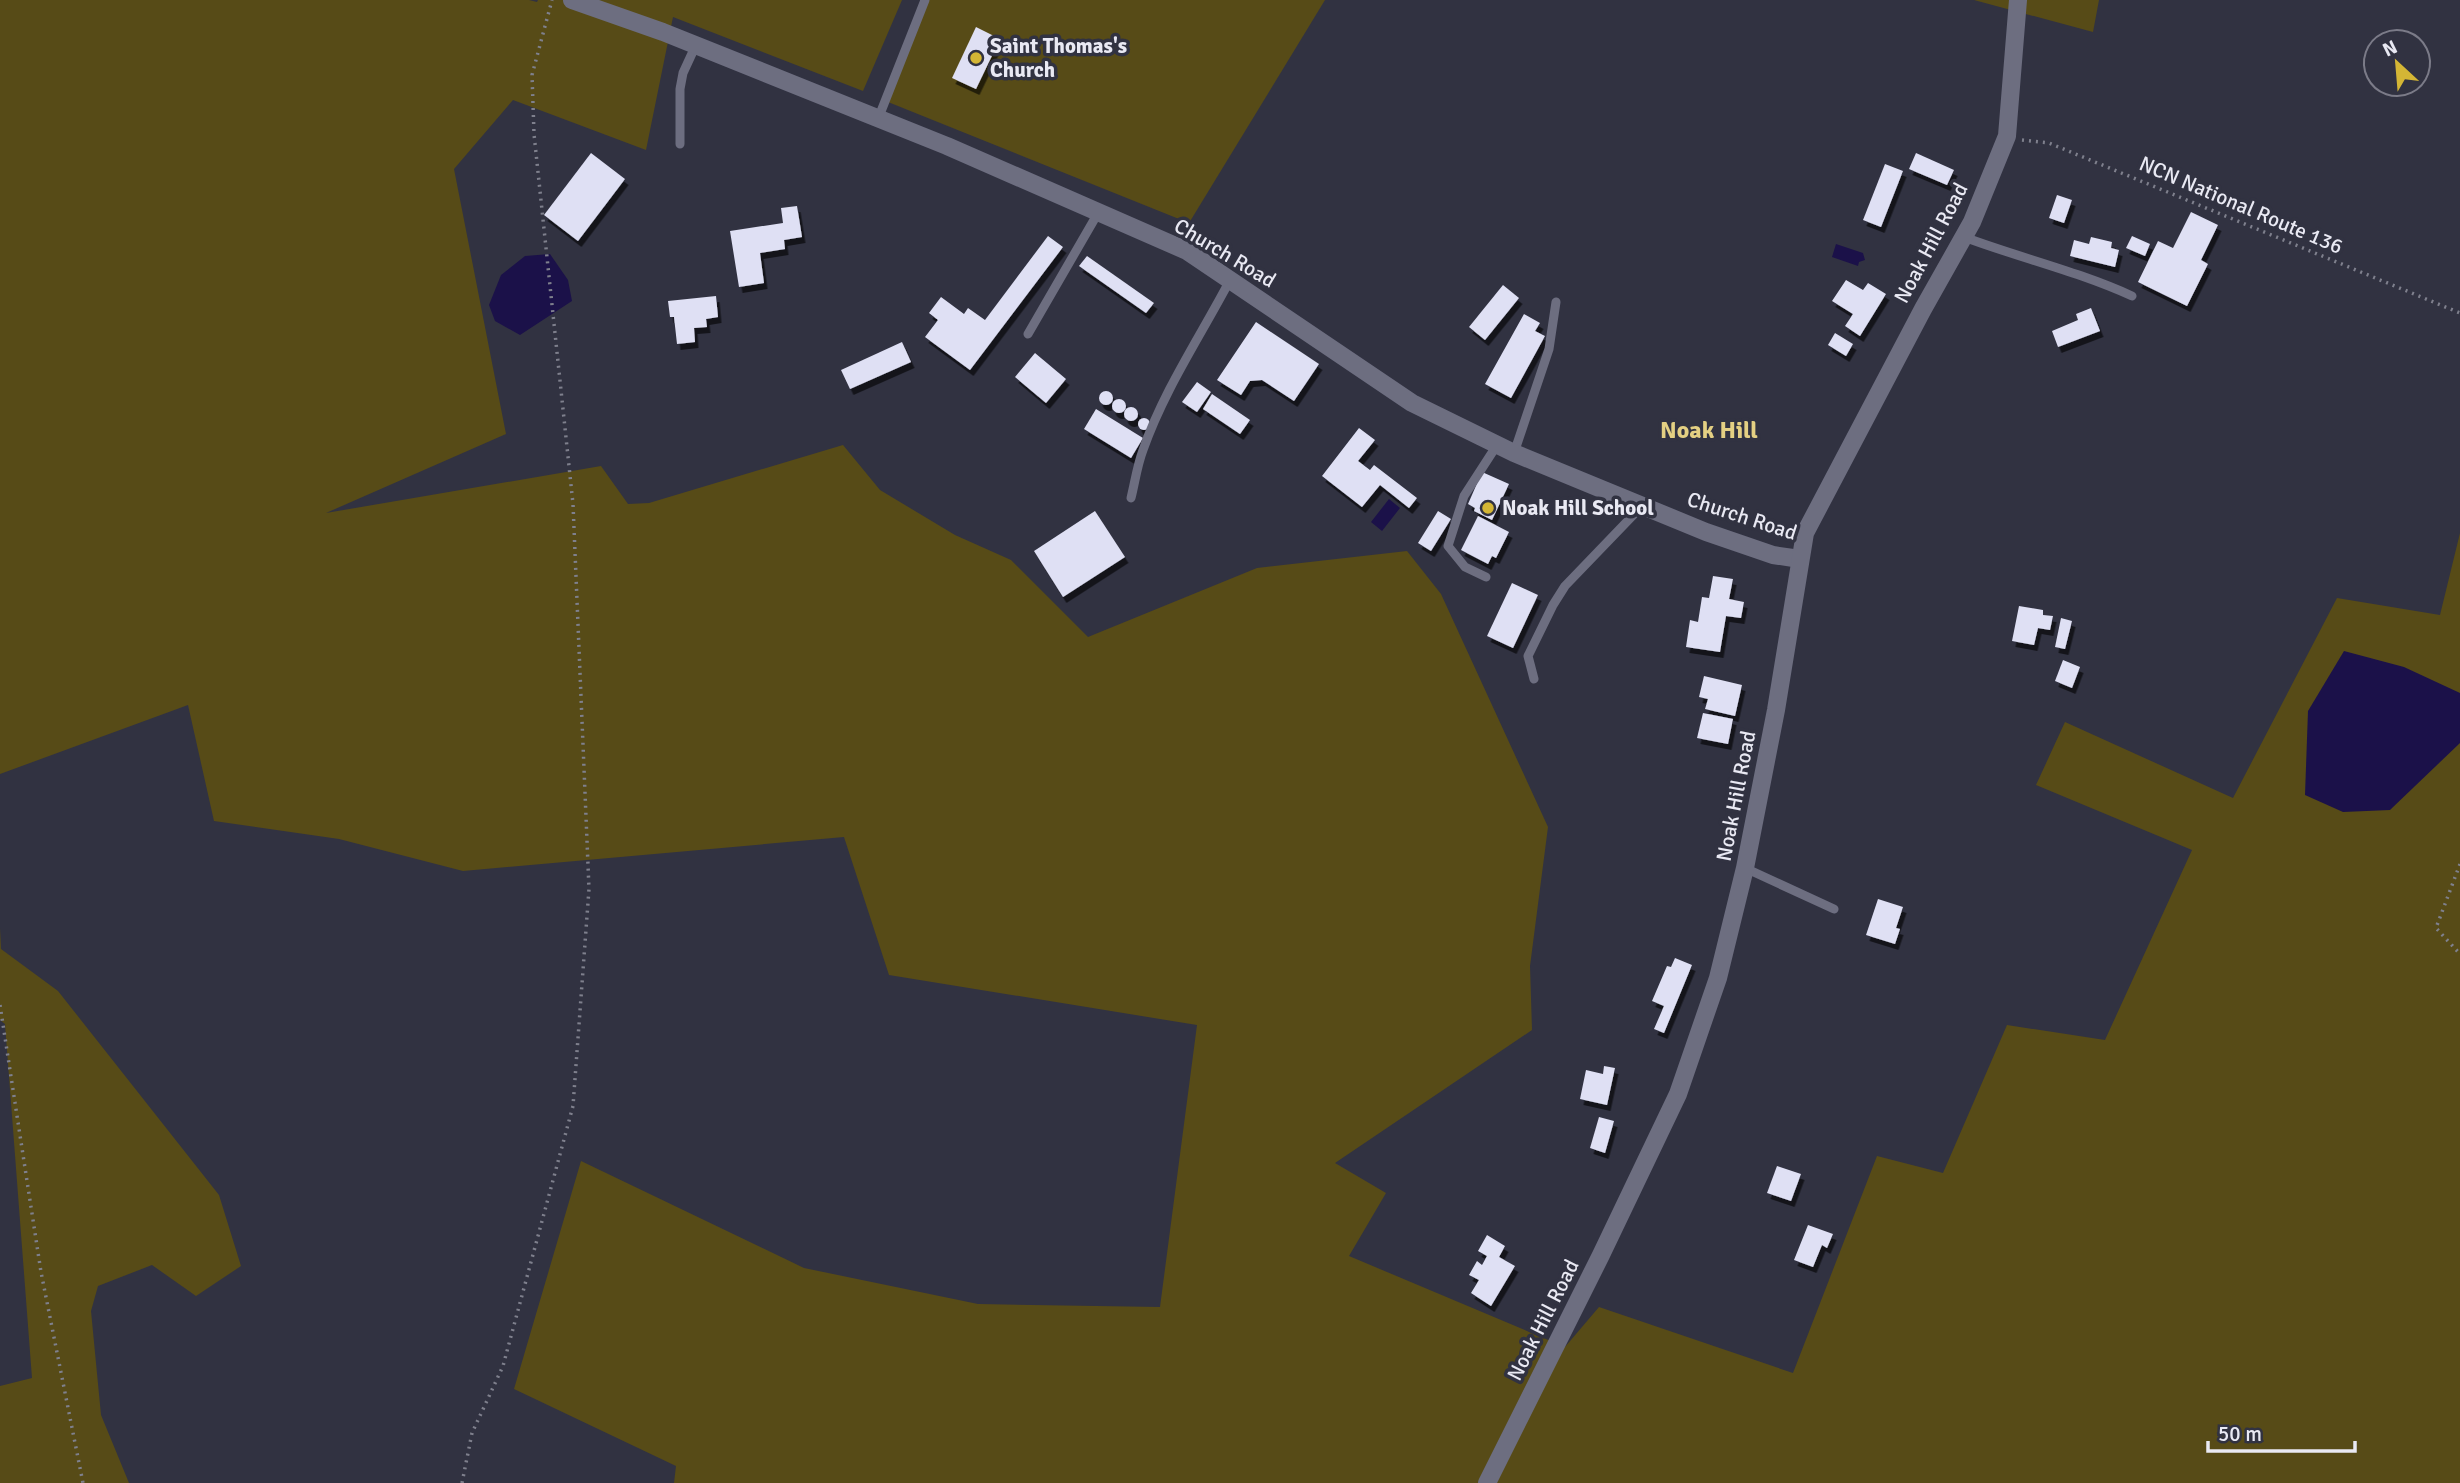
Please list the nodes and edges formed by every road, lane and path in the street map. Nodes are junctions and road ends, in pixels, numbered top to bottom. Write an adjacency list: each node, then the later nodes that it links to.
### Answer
1 (552, 0): 29 (path)
2 (572, 0): 5 (street, Church Road)
3 (925, 0): 6 (lane)
4 (2018, 0): 7 (street, Noak Hill Road)
5 (695, 47): 6 (street, Church Road); 8 (lane)
6 (878, 120): 9 (street, Church Road)
7 (2007, 136): 10 (street, Noak Hill Road); 14 (path, NCN National Route 136)
8 (680, 144)
9 (1098, 213): 11 (street, Church Road); 15 (lane)
10 (1964, 237): 12 (lane); 20 (street, Noak Hill Road)
11 (1230, 280): 16 (street, Church Road); 18 (lane)
12 (2132, 296)
13 (1556, 302): 17 (lane)
14 (2460, 313)
15 (1028, 334)
16 (1497, 445): 17 (street, Church Road); 21 (lane)
17 (1514, 453): 19 (street, Church Road)
18 (1131, 498)
19 (1643, 505): 20 (street, Church Road); 22 (lane)
20 (1800, 559): 24 (street, Noak Hill Road)
21 (1486, 577)
22 (1534, 679)
23 (2460, 864): 26 (path)
24 (1745, 868): 25 (lane); 30 (street, Noak Hill Road)
25 (1834, 909)
26 (2460, 954)
27 (0, 1005): 28 (path)
28 (83, 1483)
29 (462, 1483)
30 (1487, 1483)

